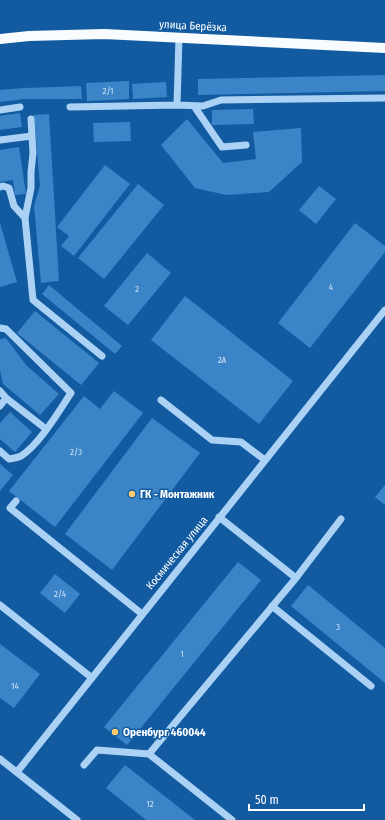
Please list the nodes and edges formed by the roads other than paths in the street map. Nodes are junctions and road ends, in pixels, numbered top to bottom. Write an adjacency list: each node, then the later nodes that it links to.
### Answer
1 (180, 37): 2 (main road, улица Берёзка); 3 (main road, улица Берёзка); 5 (street)
2 (0, 39)
3 (385, 48)
4 (385, 98): 6 (street)
5 (178, 105): 6 (street); 8 (street)
6 (194, 106): 13 (street)
7 (20, 107): 9 (street)
8 (70, 107)
9 (0, 110)
10 (31, 119): 11 (street)
11 (32, 136): 12 (street); 15 (street)
12 (0, 140)
13 (246, 145)
14 (0, 187): 15 (street)
15 (25, 218): 18 (street)
16 (385, 310): 25 (street, Космическая улица)
17 (0, 328): 23 (street)
18 (102, 356)
19 (0, 391): 20 (street)
20 (6, 398): 22 (street); 23 (street)
21 (161, 400): 25 (street)
22 (0, 406)
23 (46, 429): 24 (street)
24 (0, 451)
25 (265, 460): 27 (street, Космическая улица)
26 (16, 501): 32 (street)
27 (219, 517): 29 (street); 32 (street, Космическая улица)
28 (341, 519): 29 (street)
29 (296, 578): 31 (street)
30 (0, 605): 33 (street)
31 (272, 606): 34 (street); 35 (street)
32 (142, 614): 33 (street, Космическая улица)
33 (92, 678): 38 (street, Космическая улица)
34 (371, 686)
35 (149, 754): 37 (street); 40 (street)
36 (0, 759): 38 (street)
37 (84, 765)
38 (17, 772): 39 (street)
39 (77, 820)
40 (232, 820)

